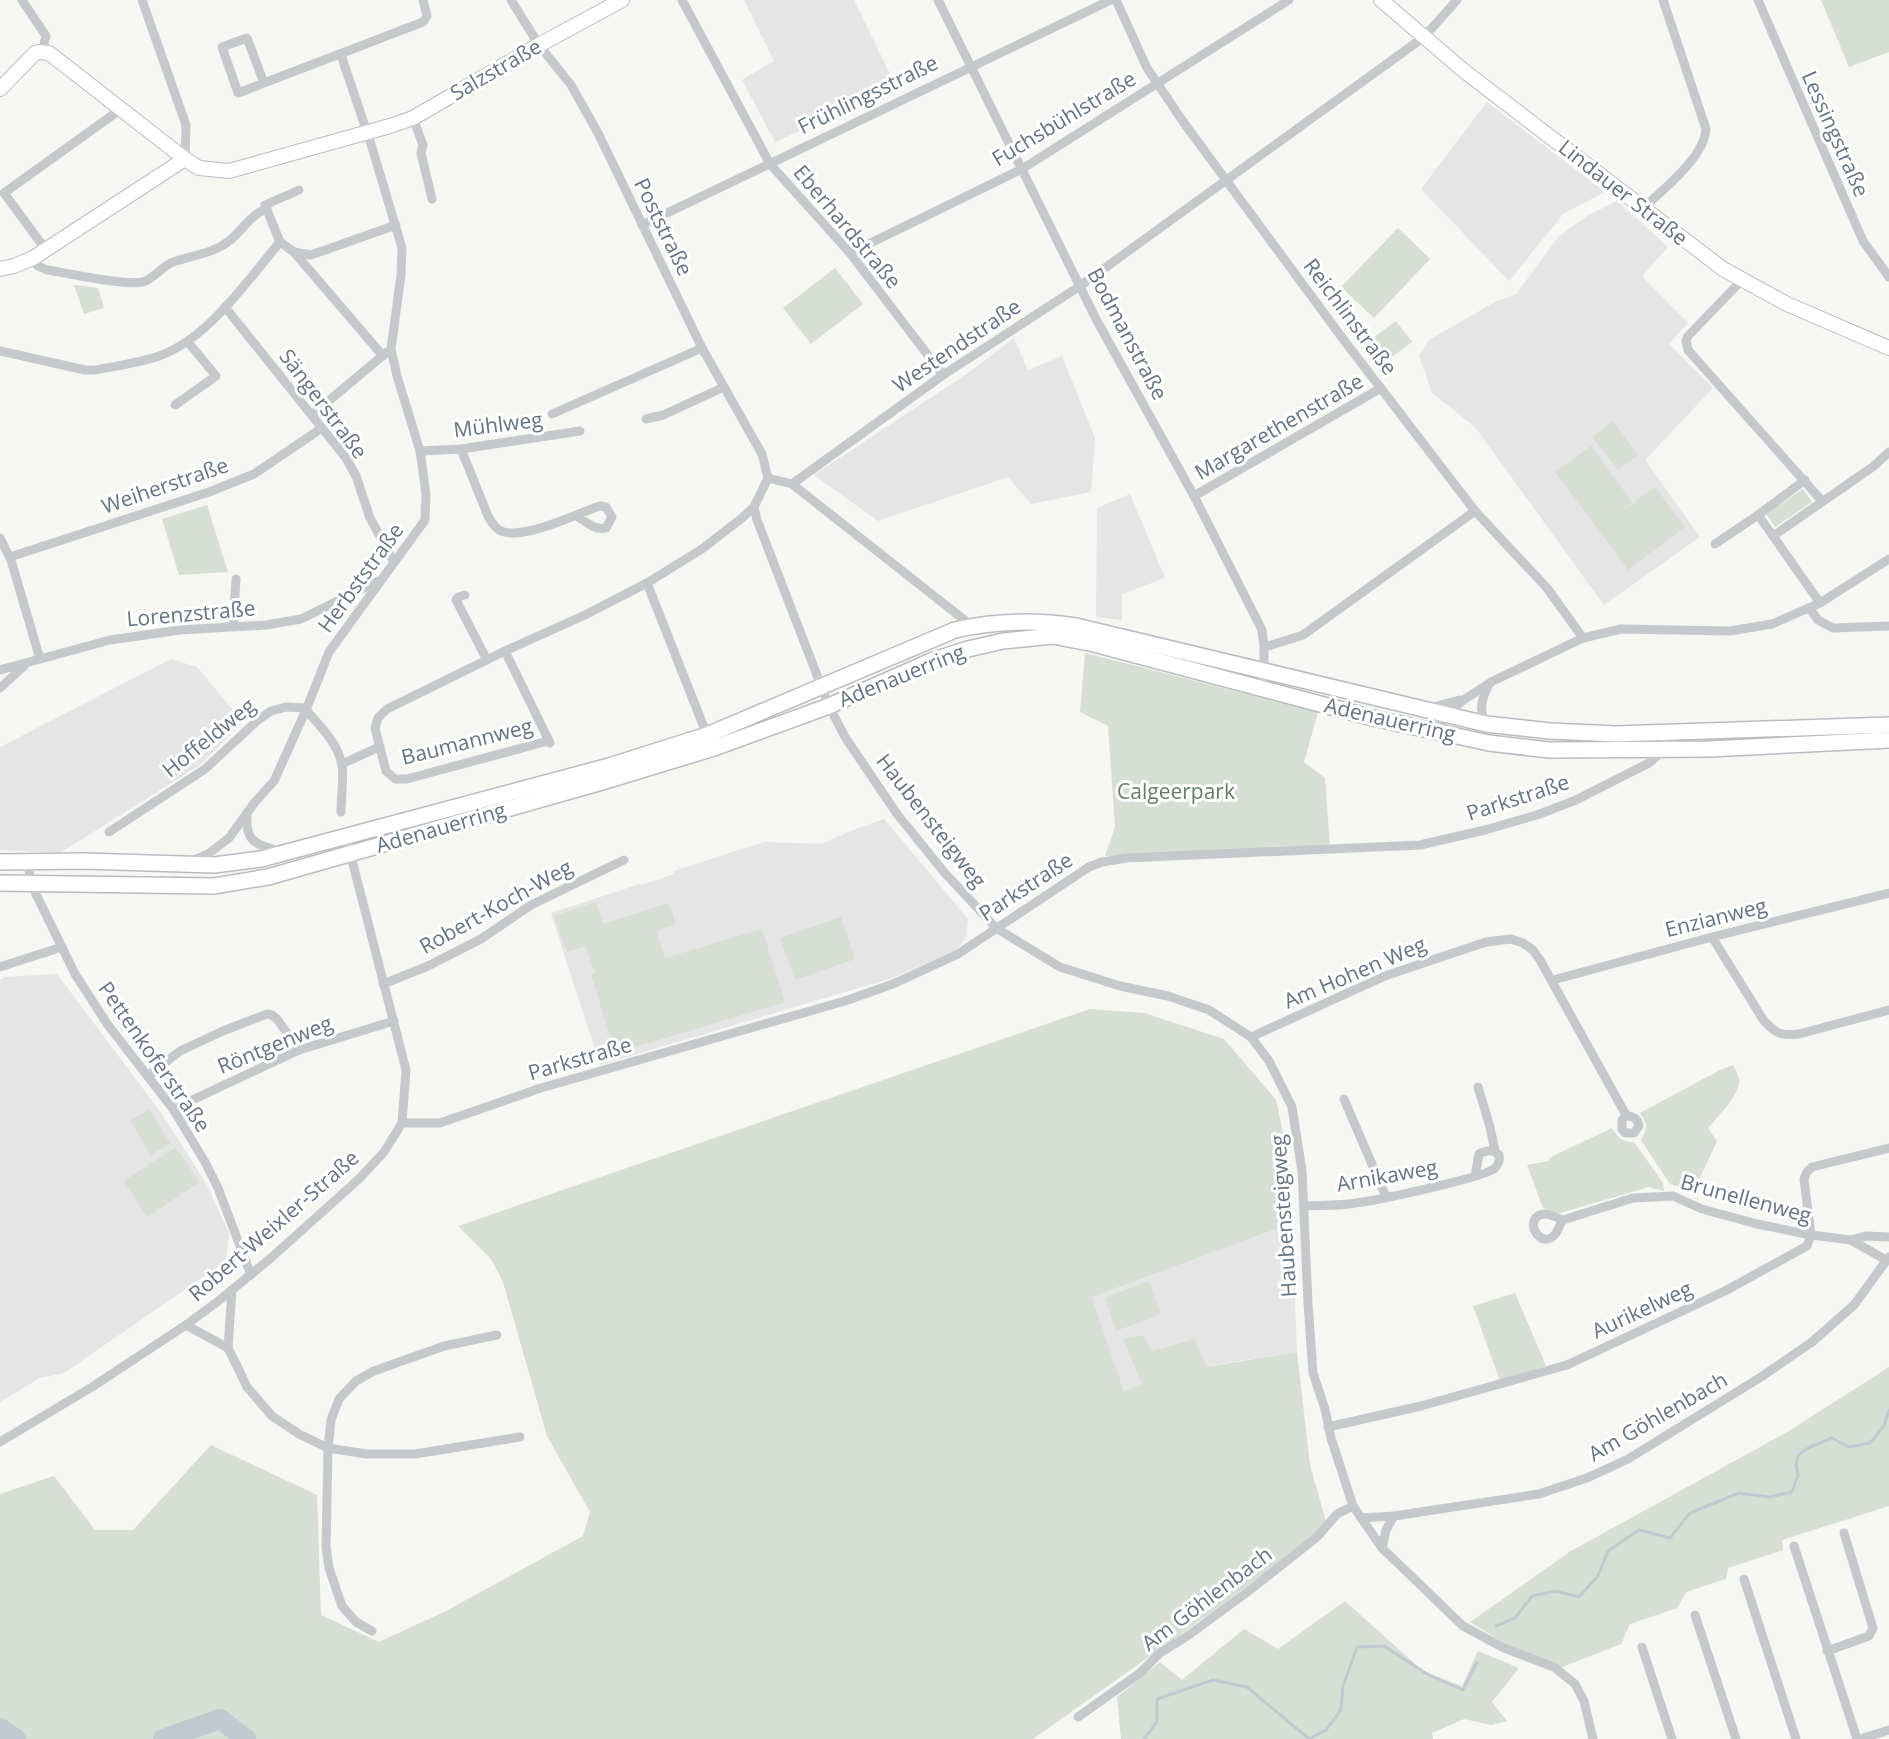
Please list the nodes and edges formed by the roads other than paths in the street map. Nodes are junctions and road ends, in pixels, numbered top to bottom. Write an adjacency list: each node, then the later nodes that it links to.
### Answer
1 (22, 0): 17 (street)
2 (141, 0): 26 (street)
3 (423, 0): 18 (street)
4 (511, 0): 16 (street, Poststraße)
5 (621, 0): 16 (street, Salzstraße)
6 (682, 0): 27 (street, Eberhardstraße)
7 (938, 0): 19 (street, Bodmanstraße)
8 (1111, 0): 19 (street, Frühlingsstraße)
9 (1116, 0): 21 (street, Reichlinstraße)
10 (1289, 0): 21 (street, Fuchsbühlstraße)
11 (1381, 0): 15 (street, Lindauer Straße)
12 (1457, 0): 15 (street, Westendstraße)
13 (1662, 0): 33 (street)
14 (1758, 0): 42 (street, Lessingstraße)
15 (1424, 37): 29 (street, Westendstraße); 33 (street, Lindauer Straße)
16 (539, 45): 24 (street, Salzstraße); 35 (street, Poststraße)
17 (42, 52): 22 (street); 23 (street, Salzstraße)
18 (341, 55): 20 (street); 25 (street)
19 (971, 66): 27 (street, Frühlingsstraße); 28 (street, Bodmanstraße)
20 (264, 83): 20 (street)
21 (1156, 83): 28 (street, Fuchsbühlstraße); 29 (street, Reichlinstraße)
22 (0, 88)
23 (121, 109): 26 (street, Salzstraße); 37 (street)
24 (413, 118): 25 (street, Salzstraße); 31 (street)
25 (367, 132): 26 (street, Salzstraße); 34 (street)
26 (184, 159): 37 (street)
27 (770, 164): 35 (street, Frühlingsstraße); 39 (street, Eberhardstraße)
28 (1022, 169): 39 (street, Fuchsbühlstraße); 44 (street, Bodmanstraße)
29 (1226, 180): 44 (street, Westendstraße); 54 (street, Reichlinstraße)
30 (299, 190): 32 (street)
31 (432, 199)
32 (267, 208): 36 (street); 40 (street)
33 (1644, 208): 43 (street, Lindauer Straße)
34 (396, 225): 38 (street); 49 (street)
35 (642, 225): 47 (street, Poststraße)
36 (280, 242): 38 (street); 45 (street)
37 (46, 249): 40 (street)
38 (294, 252): 51 (street)
39 (850, 253): 52 (street, Eberhardstraße)
40 (33, 258): 41 (street)
41 (0, 268)
42 (1889, 277)
43 (1742, 280): 48 (street, Lindauer Straße); 65 (street)
44 (1080, 286): 52 (street, Westendstraße); 67 (street, Bodmanstraße)
45 (225, 307): 46 (street); 56 (street, Sängerstraße)
46 (188, 342): 50 (street); 55 (street)
47 (702, 348): 53 (street, Poststraße); 57 (street)
48 (1889, 348)
49 (391, 349): 51 (street); 62 (street, Herbststraße)
50 (0, 351)
51 (383, 356): 56 (street)
52 (943, 375): 66 (street, Westendstraße)
53 (724, 387): 58 (street); 64 (street, Poststraße)
54 (1381, 388): 67 (street, Margarethenstraße); 70 (street, Reichlinstraße)
55 (175, 405)
56 (313, 414): 59 (street, Sängerstraße)
57 (552, 414)
58 (646, 419)
59 (322, 428): 76 (street, Weiherstraße); 78 (street, Sängerstraße)
60 (580, 431): 61 (street, Mühlweg)
61 (460, 448): 62 (street, Mühlweg); 71 (street)
62 (420, 451): 78 (street, Herbststraße)
63 (1889, 452): 68 (street)
64 (768, 478): 66 (street); 69 (street)
65 (1805, 480): 68 (street); 72 (street)
66 (792, 484): 86 (street)
67 (1194, 496): 89 (street, Bodmanstraße)
68 (1822, 501): 73 (street)
69 (754, 507): 81 (street); 97 (street, Haubensteigweg)
70 (1475, 511): 88 (street, Reichlinstraße); 89 (street)
71 (576, 515)
72 (1758, 515): 73 (street); 75 (street)
73 (1773, 536): 83 (street)
74 (0, 538): 76 (street)
75 (1715, 544)
76 (10, 557): 91 (street)
77 (1889, 559): 83 (street)
78 (394, 562): 80 (street, Herbststraße)
79 (237, 579): 85 (street)
80 (380, 580): 85 (street, Lorenzstraße); 102 (street, Herbststraße)
81 (647, 583): 90 (street); 109 (street)
82 (465, 596): 92 (street)
83 (1820, 603): 84 (street)
84 (1809, 608): 87 (street); 88 (street)
85 (233, 626): 91 (street, Lorenzstraße)
86 (972, 626): 95 (main road, Adenauerring); 97 (main road, Adenauerring)
87 (1889, 626)
88 (1583, 638): 96 (street)
89 (1265, 647): 95 (street, Bodmanstraße)
90 (505, 651): 92 (street); 111 (street, Baumannweg)
91 (40, 659): 93 (street, Lorenzstraße)
92 (487, 660): 111 (street)
93 (26, 664): 94 (street, Lorenzstraße); 98 (street)
94 (0, 670)
95 (1264, 672): 99 (street, Bodmanstraße); 103 (main road, Adenauerring)
96 (1489, 684): 100 (street); 105 (street)
97 (822, 687): 101 (street, Haubensteigweg); 109 (main road, Adenauerring)
98 (0, 688)
99 (1261, 688): 101 (main road, Adenauerring); 107 (main road, Adenauerring)
100 (1465, 699): 103 (street); 104 (street)
101 (829, 706): 119 (main road, Adenauerring); 127 (street, Haubensteigweg)
102 (306, 709): 113 (street); 114 (street, Herbststraße); 116 (street, Hoffeldweg)
103 (1424, 709): 104 (main road, Adenauerring)
104 (1445, 715): 105 (main road, Adenauerring); 107 (street)
105 (1486, 724): 108 (main road, Adenauerring)
106 (1889, 725): 108 (main road, Adenauerring)
107 (1438, 731): 112 (main road, Adenauerring)
108 (1665, 734): 112 (street)
109 (708, 735): 117 (main road, Adenauerring)
110 (1889, 741): 112 (main road, Adenauerring)
111 (379, 747): 113 (street)
112 (1664, 750): 127 (street, Parkstraße)
113 (342, 764): 115 (street)
114 (248, 812): 118 (street); 123 (street, Herbststraße)
115 (340, 812)
116 (109, 832)
117 (346, 837): 118 (main road, Adenauerring); 119 (street, Robert-Weixler-Straße)
118 (284, 853): 123 (main road, Adenauerring)
119 (350, 854): 125 (main road, Adenauerring); 132 (street, Robert-Weixler-Straße)
120 (624, 860): 132 (street, Robert-Koch-Weg)
121 (0, 862): 122 (main road, Adenauerring)
122 (28, 862): 123 (main road, Adenauerring); 125 (street, Pettenkoferstraße)
123 (184, 864)
124 (0, 884): 125 (main road, Adenauerring)
125 (31, 884): 129 (street, Pettenkoferstraße)
126 (1889, 893): 128 (street, Enzianweg)
127 (996, 928): 135 (street, Haubensteigweg); 142 (street, Parkstraße)
128 (1712, 937): 131 (street, Enzianweg); 133 (street)
129 (62, 947): 130 (street); 137 (street, Pettenkoferstraße)
130 (0, 967)
131 (1553, 980): 135 (street, Am Hohen Weg); 141 (street, Am Hohen Weg)
132 (383, 984): 134 (street, Robert-Weixler-Straße)
133 (1889, 1010)
134 (394, 1021): 136 (street, Röntgenweg); 142 (street, Robert-Weixler-Straße)
135 (1251, 1037): 147 (street, Haubensteigweg)
136 (299, 1050): 137 (street); 140 (street, Röntgenweg)
137 (148, 1076): 140 (street, Pettenkoferstraße)
138 (1478, 1087): 144 (street)
139 (1344, 1099): 146 (street)
140 (173, 1109): 153 (street, Pettenkoferstraße)
141 (1626, 1115)
142 (402, 1123): 153 (street, Robert-Weixler-Straße)
143 (1889, 1148): 149 (street)
144 (1495, 1151): 145 (street); 145 (street, Arnikaweg)
145 (1475, 1176): 146 (street, Arnikaweg)
146 (1386, 1197): 147 (street, Arnikaweg)
147 (1304, 1206): 158 (street, Haubensteigweg)
148 (1563, 1220): 149 (street, Brunellenweg)
149 (1811, 1235): 151 (street, Brunellenweg); 158 (street, Aurikelweg)
150 (1889, 1237): 151 (street, Brunellenweg)
151 (1851, 1240): 152 (street, Brunellenweg)
152 (1888, 1259): 163 (street, Am Göhlenbach)
153 (251, 1275): 154 (street, Robert-Weixler-Straße)
154 (232, 1290): 155 (street, Robert-Weixler-Straße); 157 (street)
155 (186, 1325): 157 (street); 160 (street, Robert-Weixler-Straße)
156 (497, 1335): 161 (street)
157 (228, 1348): 161 (street)
158 (1328, 1427): 162 (street, Haubensteigweg)
159 (520, 1437): 161 (street)
160 (0, 1442)
161 (328, 1448): 170 (street)
162 (1353, 1506): 164 (street, Haubensteigweg); 173 (street, Am Göhlenbach)
163 (1394, 1516): 164 (street, Am Göhlenbach); 167 (street)
164 (1361, 1518): 167 (street, Haubensteigweg)
165 (1844, 1533): 172 (street)
166 (1794, 1546): 172 (street)
167 (1382, 1548): 175 (street, Haubensteigweg)
168 (1744, 1579): 178 (street)
169 (1695, 1615): 177 (street)
170 (372, 1631)
171 (1642, 1647): 176 (street)
172 (1827, 1651): 179 (street)
173 (1078, 1717)
174 (1889, 1730): 179 (street)
175 (1593, 1739)
176 (1671, 1739)
177 (1736, 1739)
178 (1796, 1739)
179 (1858, 1739)

